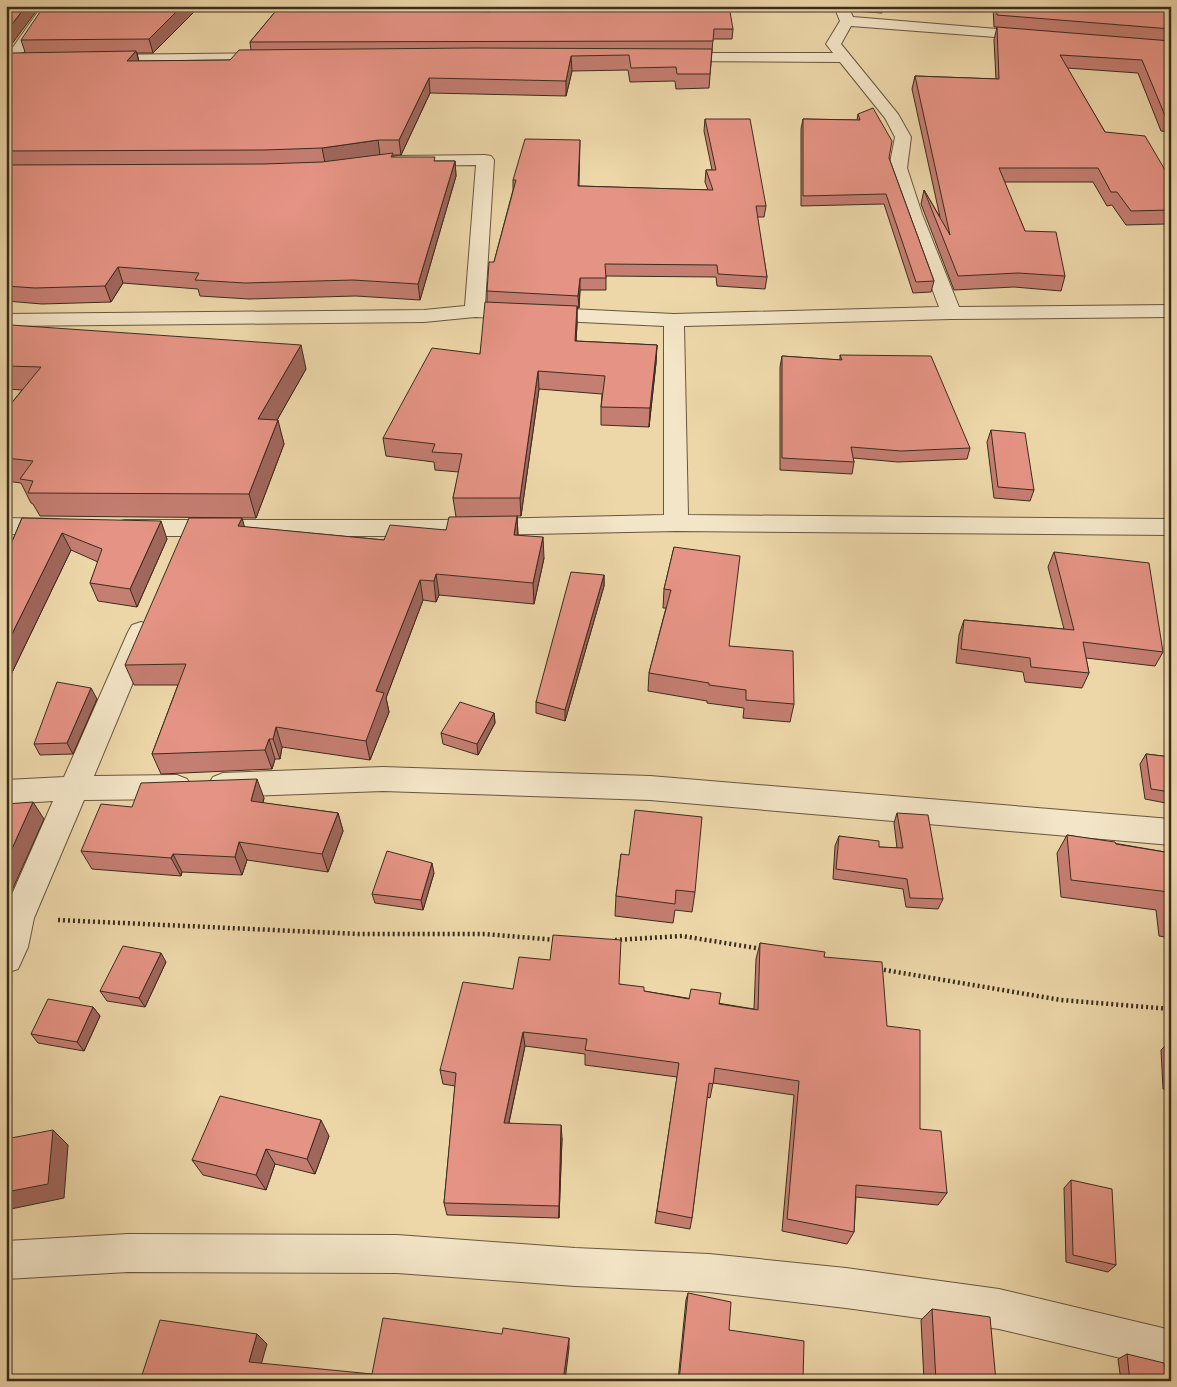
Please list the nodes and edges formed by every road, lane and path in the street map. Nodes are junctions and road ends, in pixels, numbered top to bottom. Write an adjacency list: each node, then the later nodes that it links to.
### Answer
1 (49, 6): 10 (street)
2 (841, 6): 3 (street)
3 (847, 22): 4 (street); 7 (street)
4 (1050, 37)
5 (654, 57): 7 (street)
6 (288, 58): 8 (street)
7 (843, 58): 14 (street)
8 (90, 60)
9 (31, 61): 10 (street)
10 (8, 63)
11 (380, 162): 12 (street)
12 (475, 311): 15 (street); 16 (street)
13 (1171, 312): 14 (street)
14 (952, 313): 15 (street)
15 (674, 320): 17 (street)
16 (8, 323)
17 (676, 523): 19 (street); 22 (street)
18 (6, 526): 20 (street)
19 (1171, 526)
20 (76, 527)
21 (106, 528): 22 (street)
22 (186, 529): 23 (street)
23 (174, 556)
24 (151, 610): 25 (street)
25 (73, 788): 26 (street); 27 (street); 28 (street)
26 (6, 792)
27 (1171, 832)
28 (12, 918): 29 (path); 32 (street)
29 (560, 940)
30 (607, 940): 31 (path)
31 (763, 949)
32 (6, 958)
33 (875, 968): 34 (path)
34 (1171, 1009)
35 (6, 1260): 36 (street)
36 (1171, 1350)

